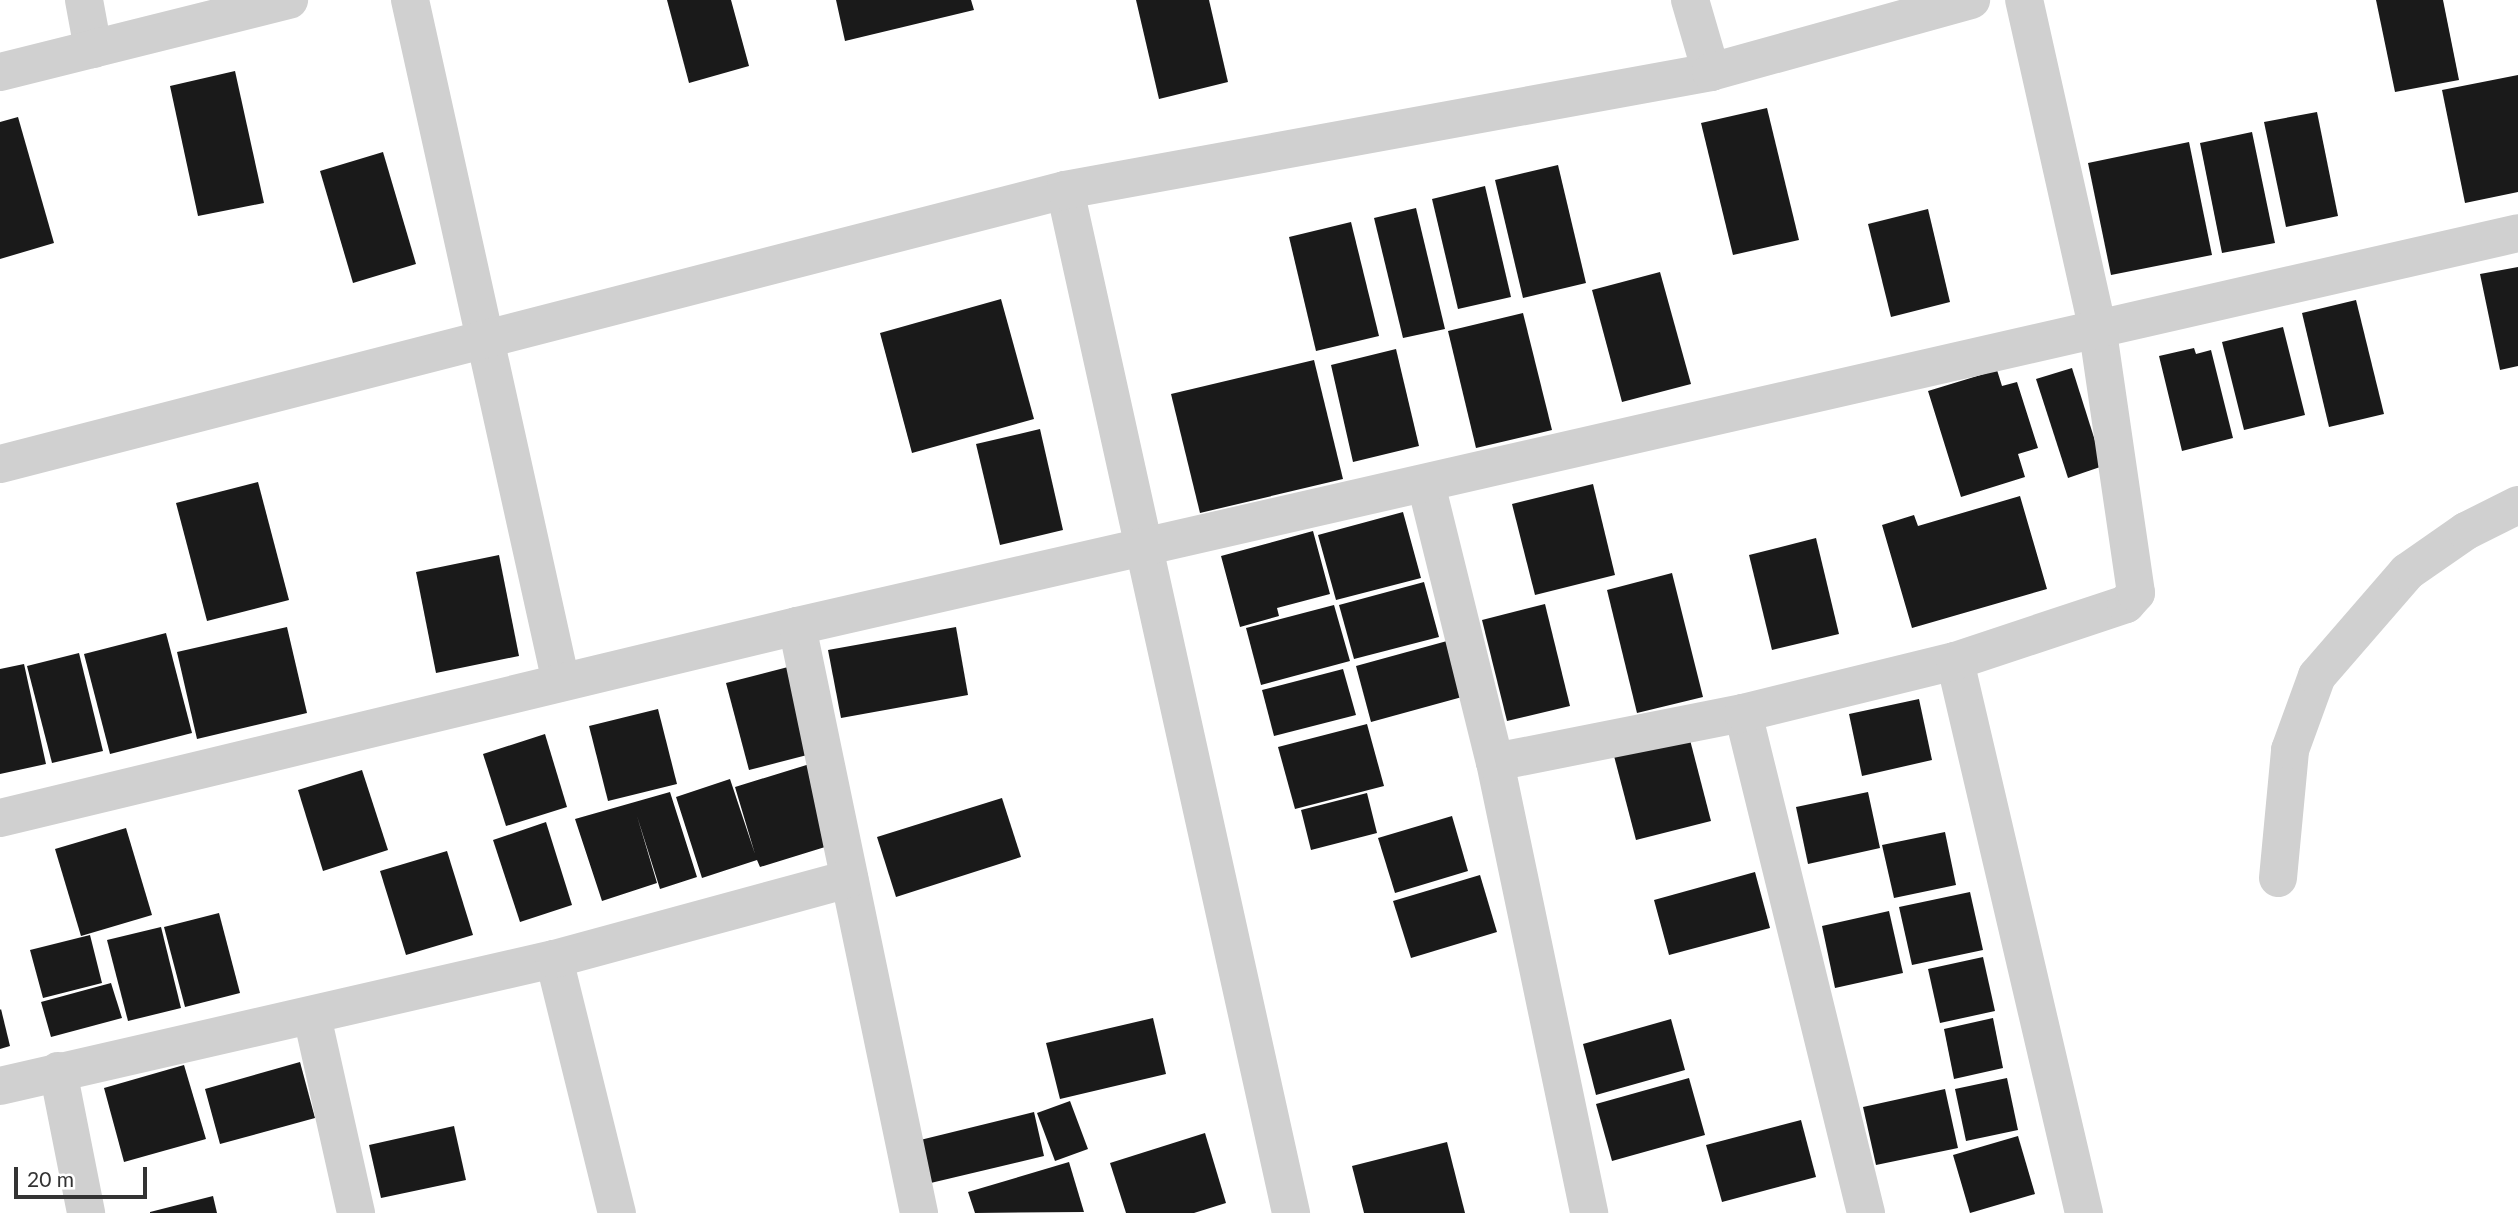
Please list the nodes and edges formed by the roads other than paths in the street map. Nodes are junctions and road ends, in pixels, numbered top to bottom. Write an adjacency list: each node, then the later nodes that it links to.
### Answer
1 (84, 0): 7 (street)
2 (289, 0): 7 (street)
3 (410, 0): 13 (street)
4 (1690, 0): 9 (street)
5 (1971, 0): 9 (street)
6 (2024, 0): 12 (street)
7 (93, 49): 8 (street)
8 (0, 72)
9 (1711, 72): 10 (street)
10 (1065, 190): 13 (street); 17 (street)
11 (2518, 233): 12 (street)
12 (2097, 326): 15 (street); 19 (street)
13 (483, 341): 14 (street); 20 (street)
14 (0, 464)
15 (1426, 484): 17 (street); 22 (street)
16 (2518, 505): 24 (street)
17 (1141, 547): 18 (street); 30 (street)
18 (797, 626): 20 (street); 25 (street)
19 (1955, 661): 21 (street); 37 (street)
20 (561, 682): 23 (street)
21 (1743, 713): 22 (street); 36 (street)
22 (1495, 762): 35 (street)
23 (0, 818)
24 (2278, 878)
25 (849, 879): 26 (street); 34 (street)
26 (554, 959): 27 (street); 33 (street)
27 (312, 1016): 28 (street); 32 (street)
28 (58, 1071): 29 (street); 31 (street)
29 (0, 1086)
30 (1286, 1212)
31 (86, 1213)
32 (356, 1213)
33 (617, 1213)
34 (919, 1213)
35 (1589, 1213)
36 (1866, 1213)
37 (2084, 1213)

